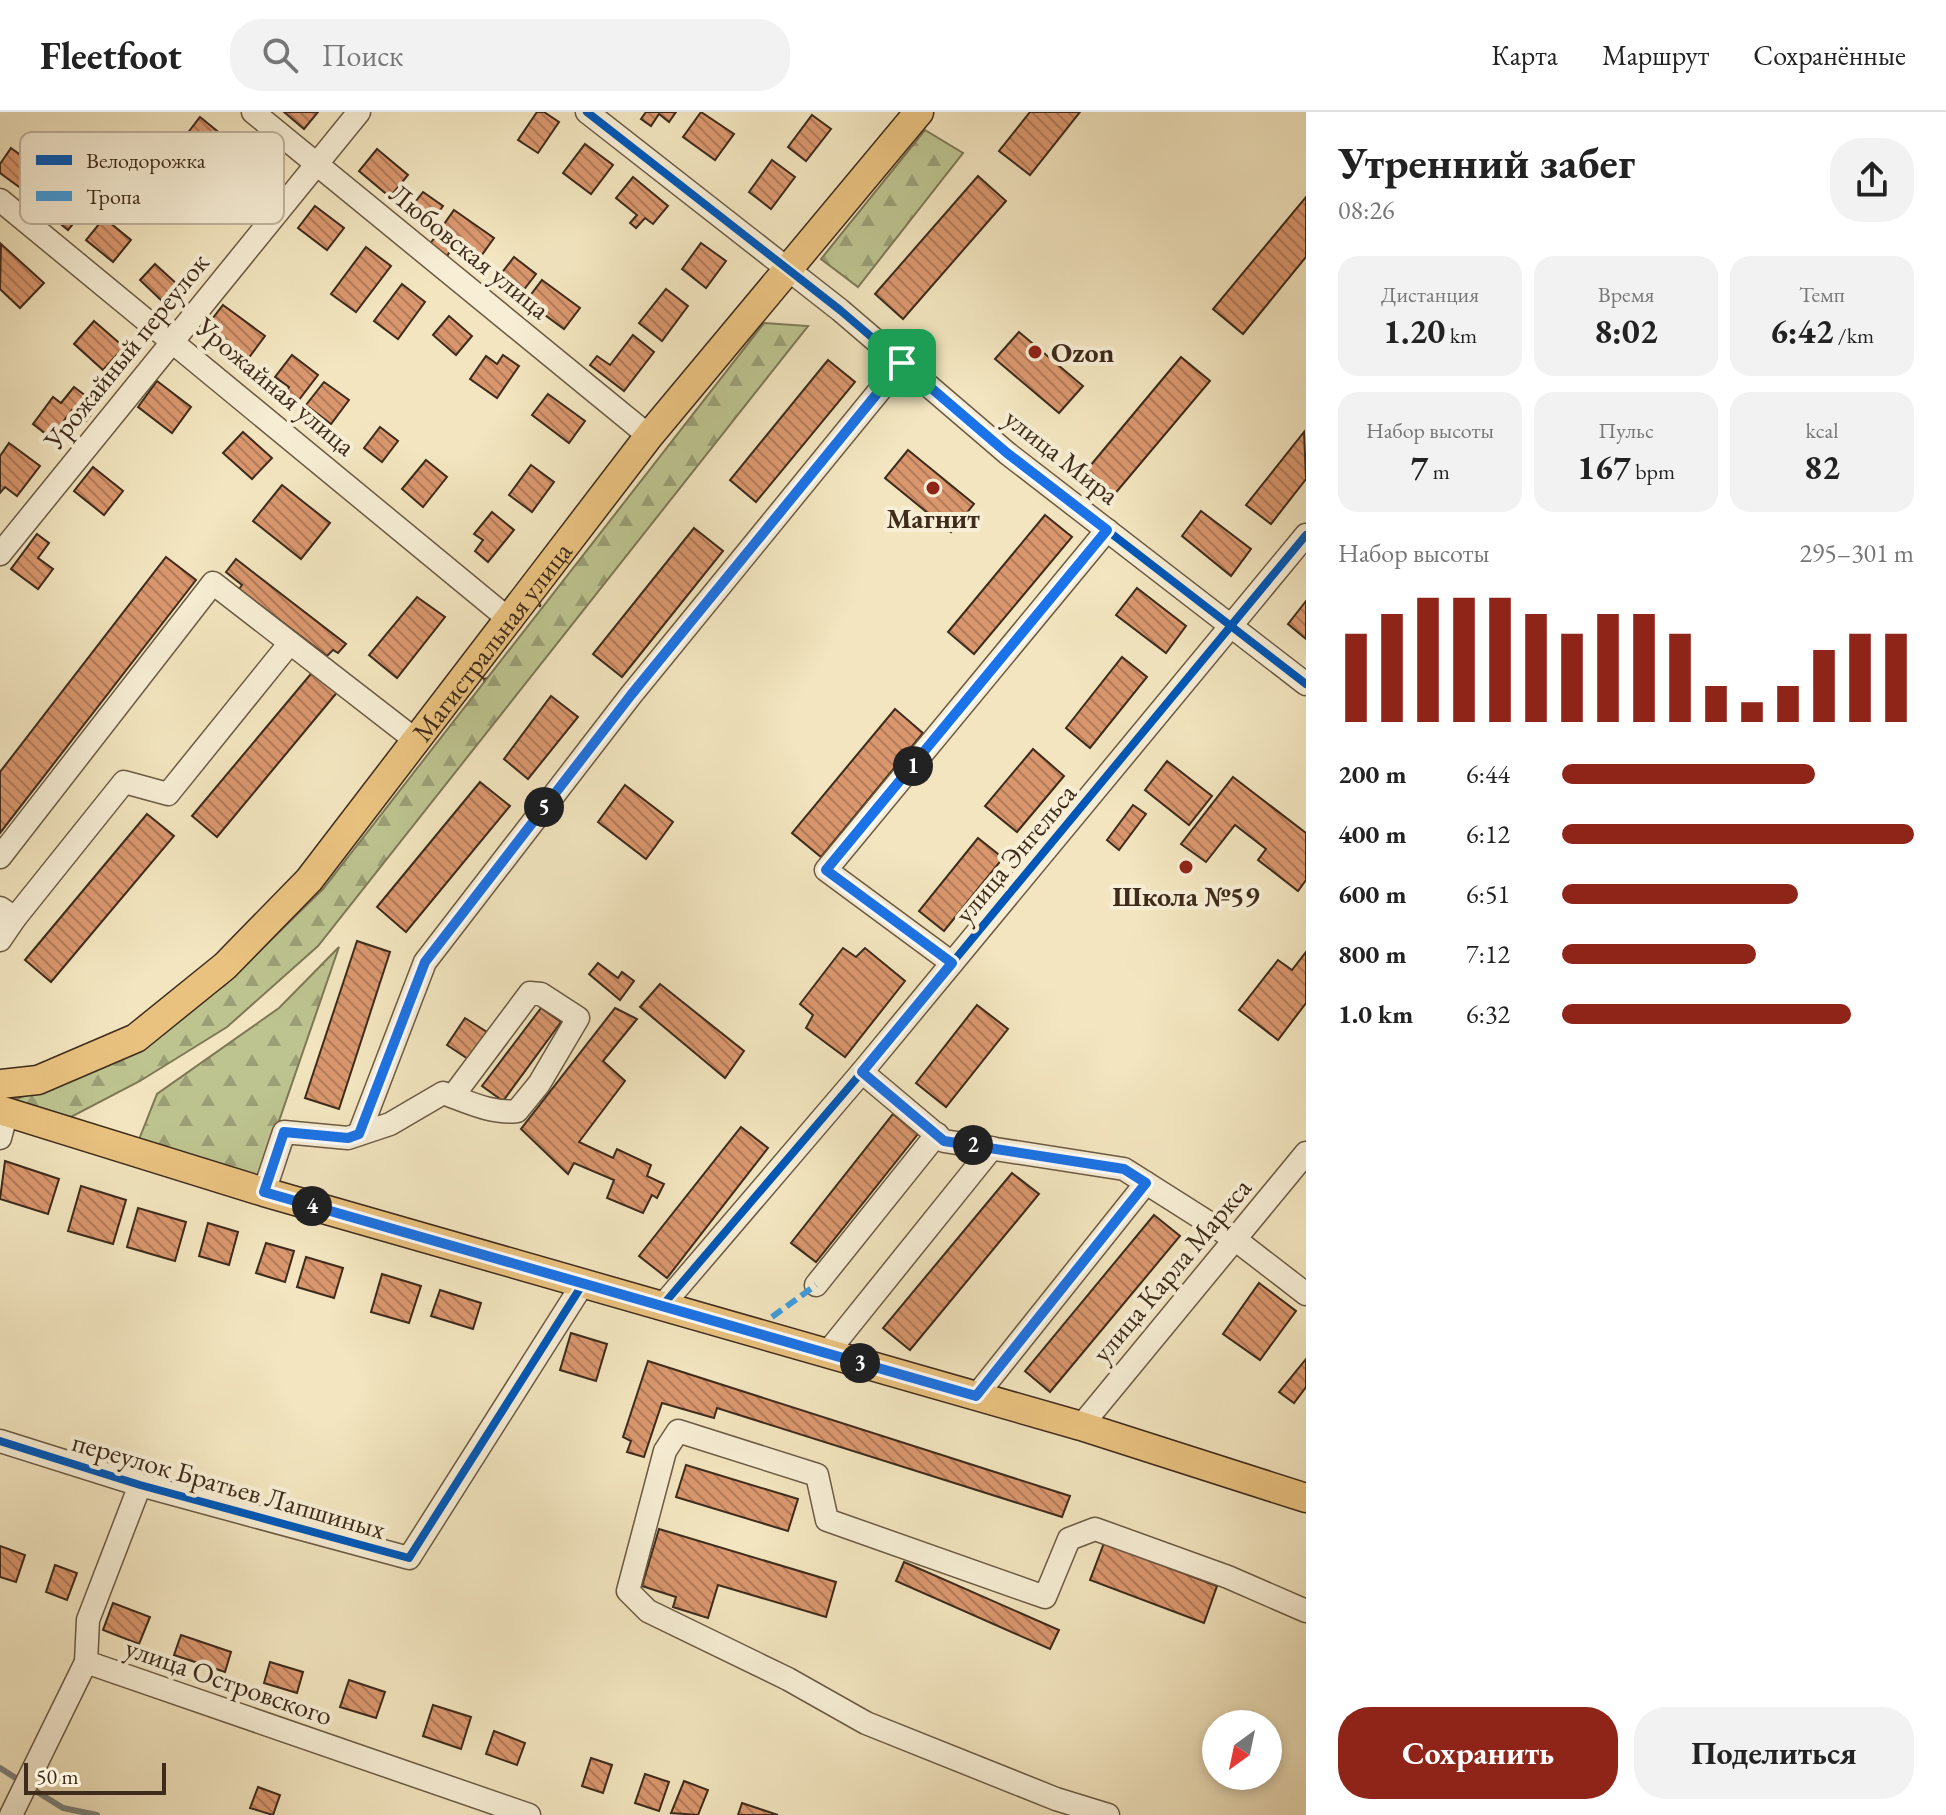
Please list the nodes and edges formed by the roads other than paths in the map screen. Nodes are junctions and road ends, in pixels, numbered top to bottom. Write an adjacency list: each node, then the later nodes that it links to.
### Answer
1 (253, 112): 5 (street, Любовская улица)
2 (359, 112): 7 (street, Урожайный переулок)
3 (587, 112): 13 (street, улица Мира)
4 (919, 112): 13 (main road, Магистральная улица)
5 (278, 132)
6 (284, 137): 7 (street, Любовская улица)
7 (317, 164): 9 (street, Урожайный переулок); 16 (street, Любовская улица)
8 (0, 200): 10 (street, Урожайная улица)
9 (284, 204)
10 (20, 216)
11 (30, 224): 14 (street, Урожайная улица)
12 (268, 224): 14 (street, Урожайный переулок)
13 (787, 268): 15 (street, улица Мира); 16 (main road, Магистральная улица)
14 (173, 340): 19 (street, Урожайный переулок); 20 (street, Урожайная улица)
15 (902, 363): 17 (street, улица Мира); 33 (street)
16 (649, 436): 20 (main road, Магистральная улица)
17 (1107, 530): 21 (street, улица Мира); 28 (street)
18 (1306, 535): 21 (street, улица Энгельса)
19 (0, 554)
20 (511, 621): 24 (main road, Магистральная улица)
21 (1232, 626): 23 (street, улица Мира); 28 (street, улица Энгельса)
22 (290, 643): 24 (street); 25 (street); 26 (street)
23 (1306, 684)
24 (418, 742): 30 (main road, Магистральная улица)
25 (0, 857)
26 (8, 913): 27 (street)
27 (0, 940)
28 (952, 963): 29 (street, улица Энгельса)
29 (862, 1072): 34 (street); 43 (street, улица Энгельса)
30 (0, 1084)
31 (453, 1096): 31 (street); 33 (street)
32 (2, 1120): 38 (main road)
33 (359, 1134): 38 (street)
34 (937, 1134): 35 (street); 41 (street)
35 (992, 1148): 37 (street); 44 (street)
36 (1306, 1153): 39 (street, улица Карла Маркса)
37 (1146, 1183): 39 (street); 45 (street)
38 (264, 1192): 40 (main road)
39 (1236, 1240): 42 (street); 46 (street, улица Карла Маркса)
40 (584, 1282): 43 (main road); 48 (street, переулок Братьев Лапшиных)
41 (816, 1285)
42 (1306, 1294)
43 (662, 1306): 44 (main road)
44 (827, 1353): 45 (main road)
45 (976, 1396): 46 (main road)
46 (1081, 1426): 49 (main road)
47 (0, 1441): 48 (street, переулок Братьев Лапшиных)
48 (140, 1485): 51 (street, улица Островского)
49 (1306, 1498)
50 (1306, 1611): 54 (street)
51 (86, 1662): 52 (street); 53 (street, улица Островского)
52 (11, 1815)
53 (529, 1815)
54 (1108, 1815)

